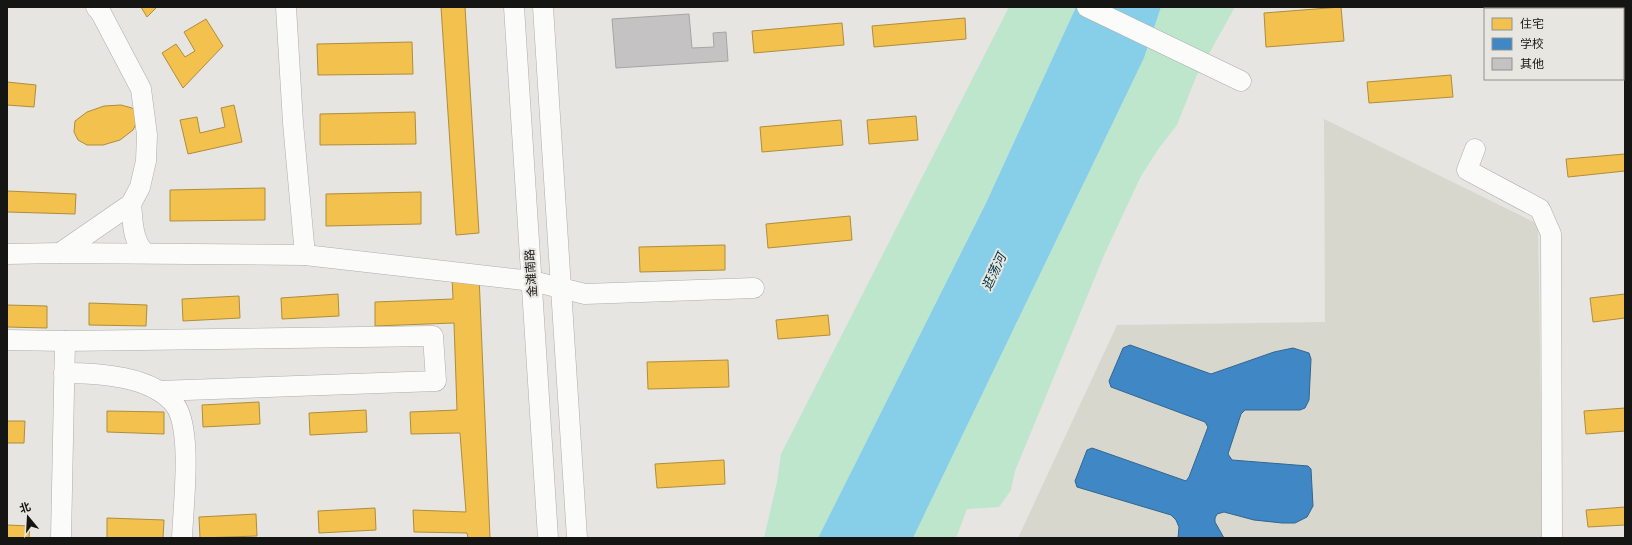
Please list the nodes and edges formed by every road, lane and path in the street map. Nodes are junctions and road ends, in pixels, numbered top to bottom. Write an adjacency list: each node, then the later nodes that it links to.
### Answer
1 (96, 7): 8 (street)
2 (286, 7): 12 (street)
3 (514, 7): 13 (street, 金滩南路)
4 (543, 7): 14 (street)
5 (1087, 7): 6 (street)
6 (1241, 81)
7 (1475, 149): 24 (street)
8 (131, 204): 9 (street); 10 (street)
9 (60, 253): 10 (street); 11 (street)
10 (145, 253): 12 (street)
11 (7, 254)
12 (305, 255): 13 (street)
13 (532, 281): 14 (street); 22 (street, 金滩南路)
14 (561, 287): 15 (street); 23 (street)
15 (754, 288)
16 (7, 340): 17 (street)
17 (65, 341): 18 (street); 19 (street)
18 (64, 373): 19 (street); 20 (street)
19 (159, 391): 21 (street)
20 (61, 538)
21 (182, 538)
22 (548, 538)
23 (577, 538)
24 (1552, 538)

